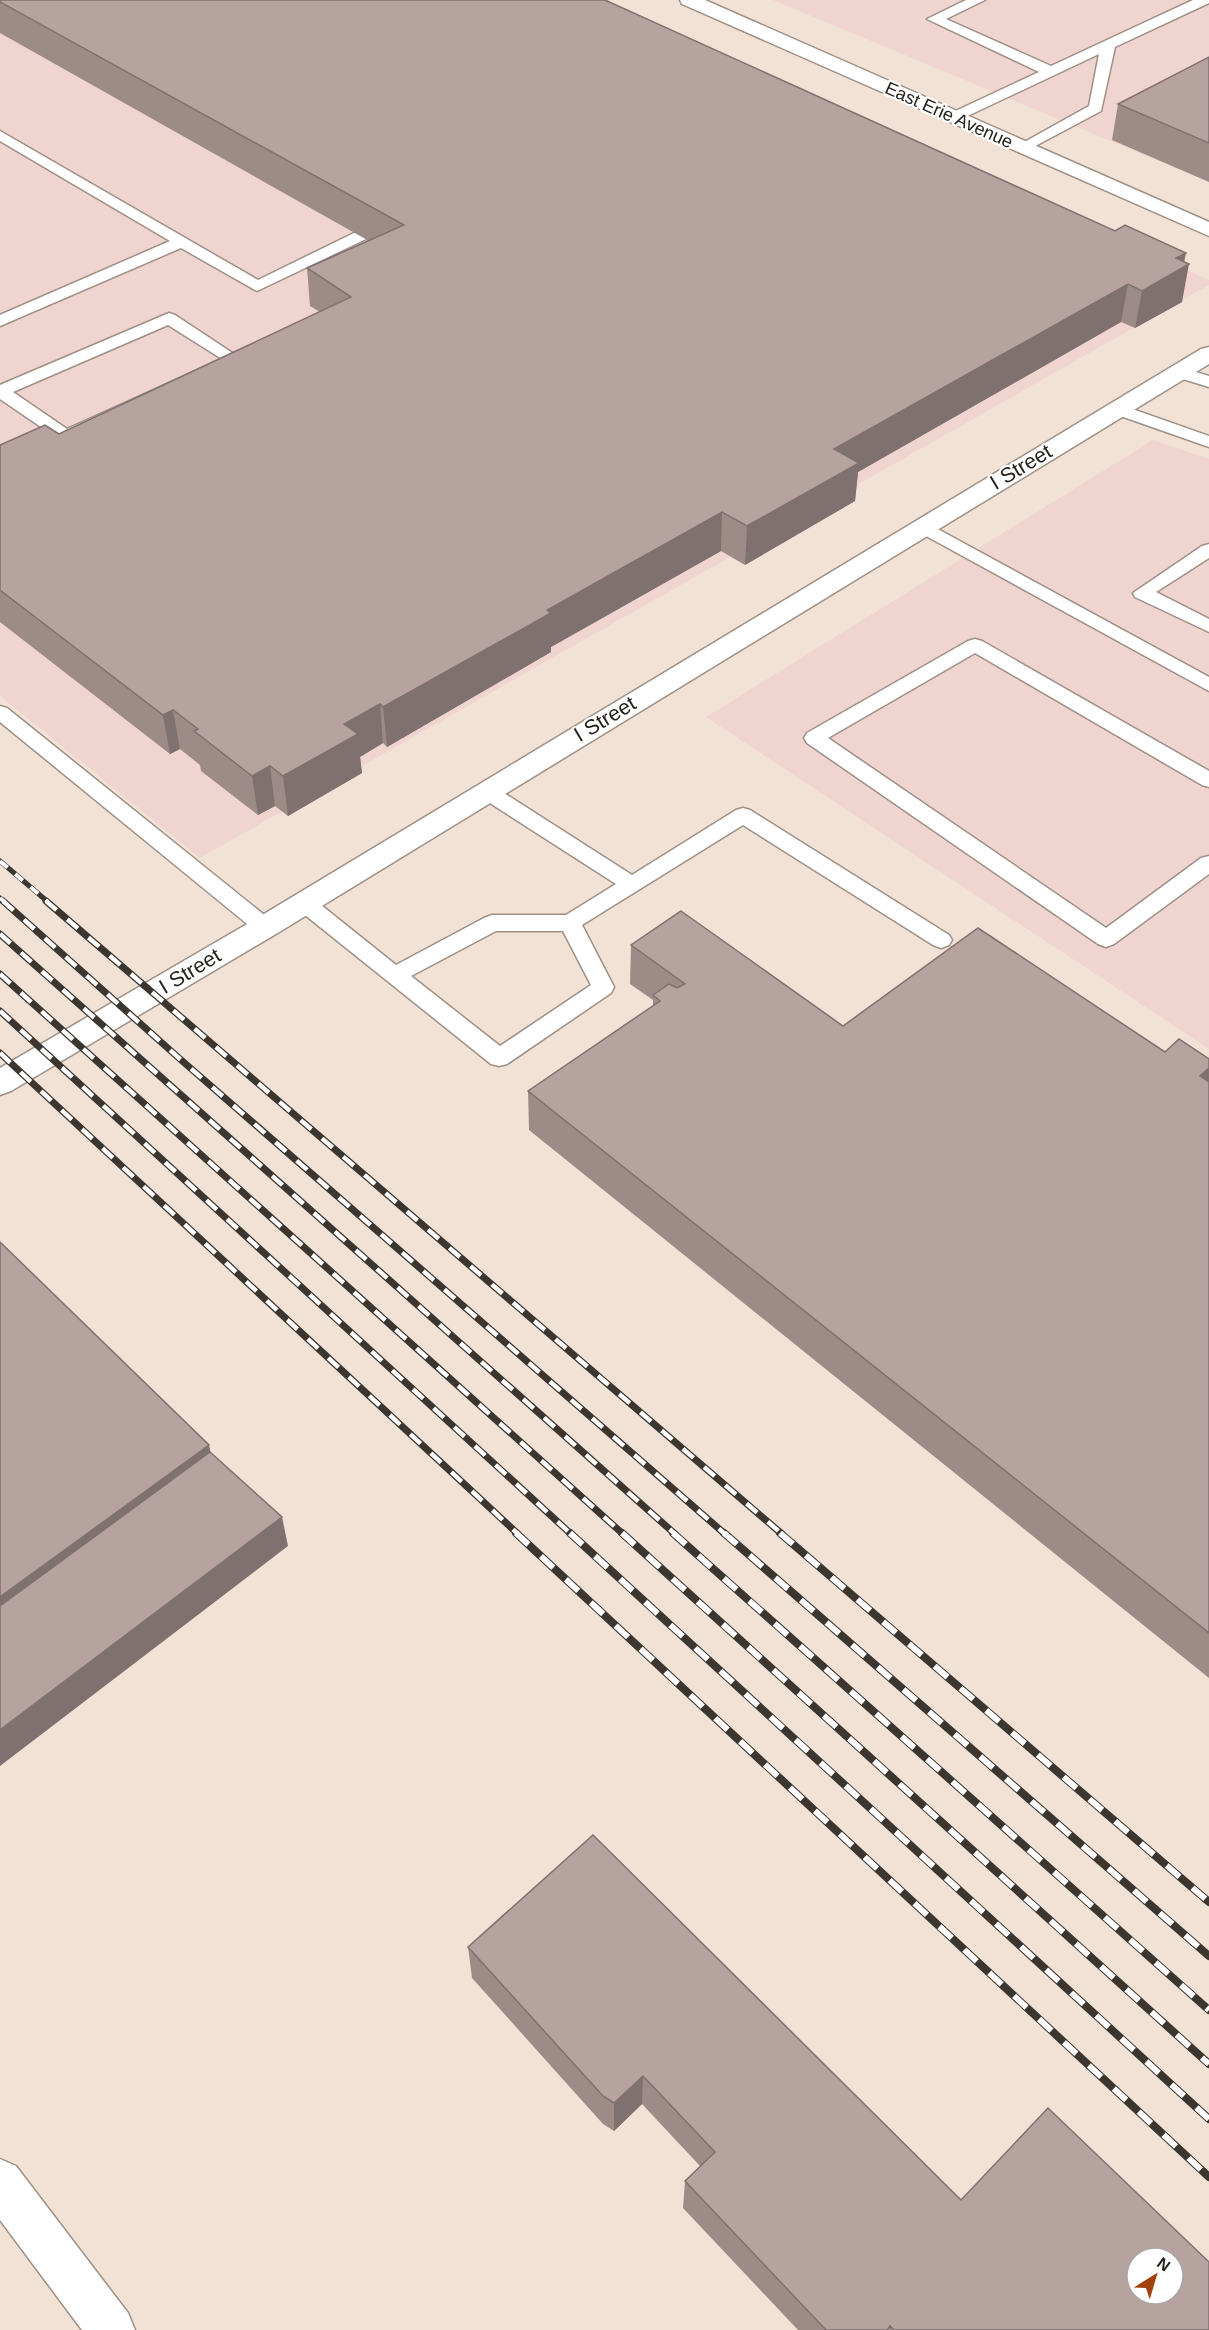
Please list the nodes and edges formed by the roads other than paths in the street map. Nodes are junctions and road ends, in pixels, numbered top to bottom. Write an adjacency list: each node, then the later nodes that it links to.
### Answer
1 (689, 0): 6 (street, East Erie Avenue)
2 (978, 0): 5 (lane)
3 (1204, 0): 4 (lane)
4 (1108, 46): 5 (lane); 8 (lane)
5 (1052, 72): 6 (lane)
6 (954, 117): 8 (street, East Erie Avenue)
7 (0, 135): 11 (lane)
8 (1024, 148): 9 (street, East Erie Avenue)
9 (1209, 230)
10 (360, 236): 11 (lane)
11 (182, 242): 12 (lane)
12 (0, 321)
13 (1209, 354): 14 (street, I Street)
14 (1179, 372): 15 (lane); 17 (street, I Street)
15 (1209, 382)
16 (0, 391): 16 (lane)
17 (1118, 409): 18 (lane); 19 (street, I Street)
18 (1209, 442)
19 (923, 527): 22 (lane); 25 (street, I Street)
20 (1209, 550): 21 (lane)
21 (1209, 626)
22 (1209, 685)
23 (0, 712): 30 (lane)
24 (1209, 780): 26 (lane)
25 (486, 791): 27 (lane); 28 (street, I Street)
26 (1209, 863)
27 (631, 885): 29 (lane); 31 (lane)
28 (303, 902): 30 (street, I Street); 32 (lane)
29 (570, 922): 32 (lane); 32 (lane)
30 (265, 927): 33 (street, I Street)
31 (941, 940)
32 (395, 975)
33 (0, 1083)
34 (0, 2182): 35 (street)
35 (111, 2330)

